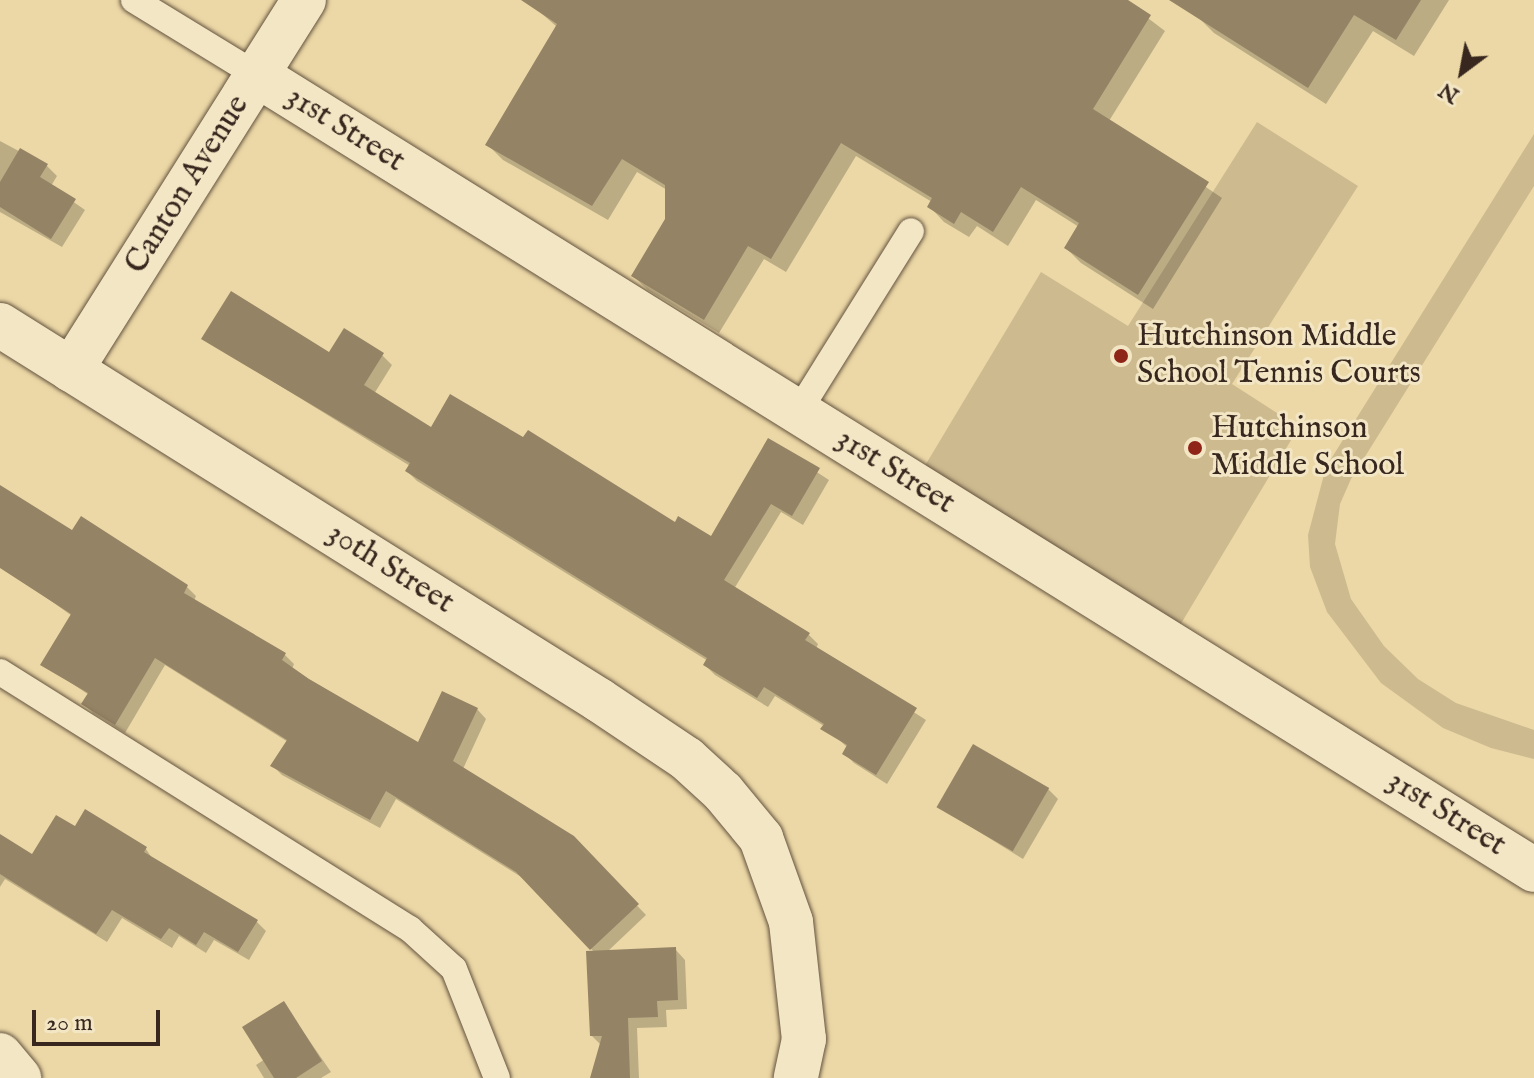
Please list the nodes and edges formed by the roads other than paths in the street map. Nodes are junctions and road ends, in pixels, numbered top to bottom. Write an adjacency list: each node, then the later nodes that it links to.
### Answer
1 (134, 0): 3 (lane)
2 (304, 0): 3 (street, Canton Avenue)
3 (257, 75): 6 (street, Canton Avenue); 7 (street, 31st Street)
4 (911, 231): 7 (lane)
5 (0, 325): 6 (street, 30th Street)
6 (71, 370): 13 (street, 30th Street)
7 (798, 412): 9 (street, 31st Street)
8 (0, 672): 12 (lane)
9 (1534, 870)
10 (0, 1055): 11 (street)
11 (19, 1078)
12 (497, 1078)
13 (796, 1078)

